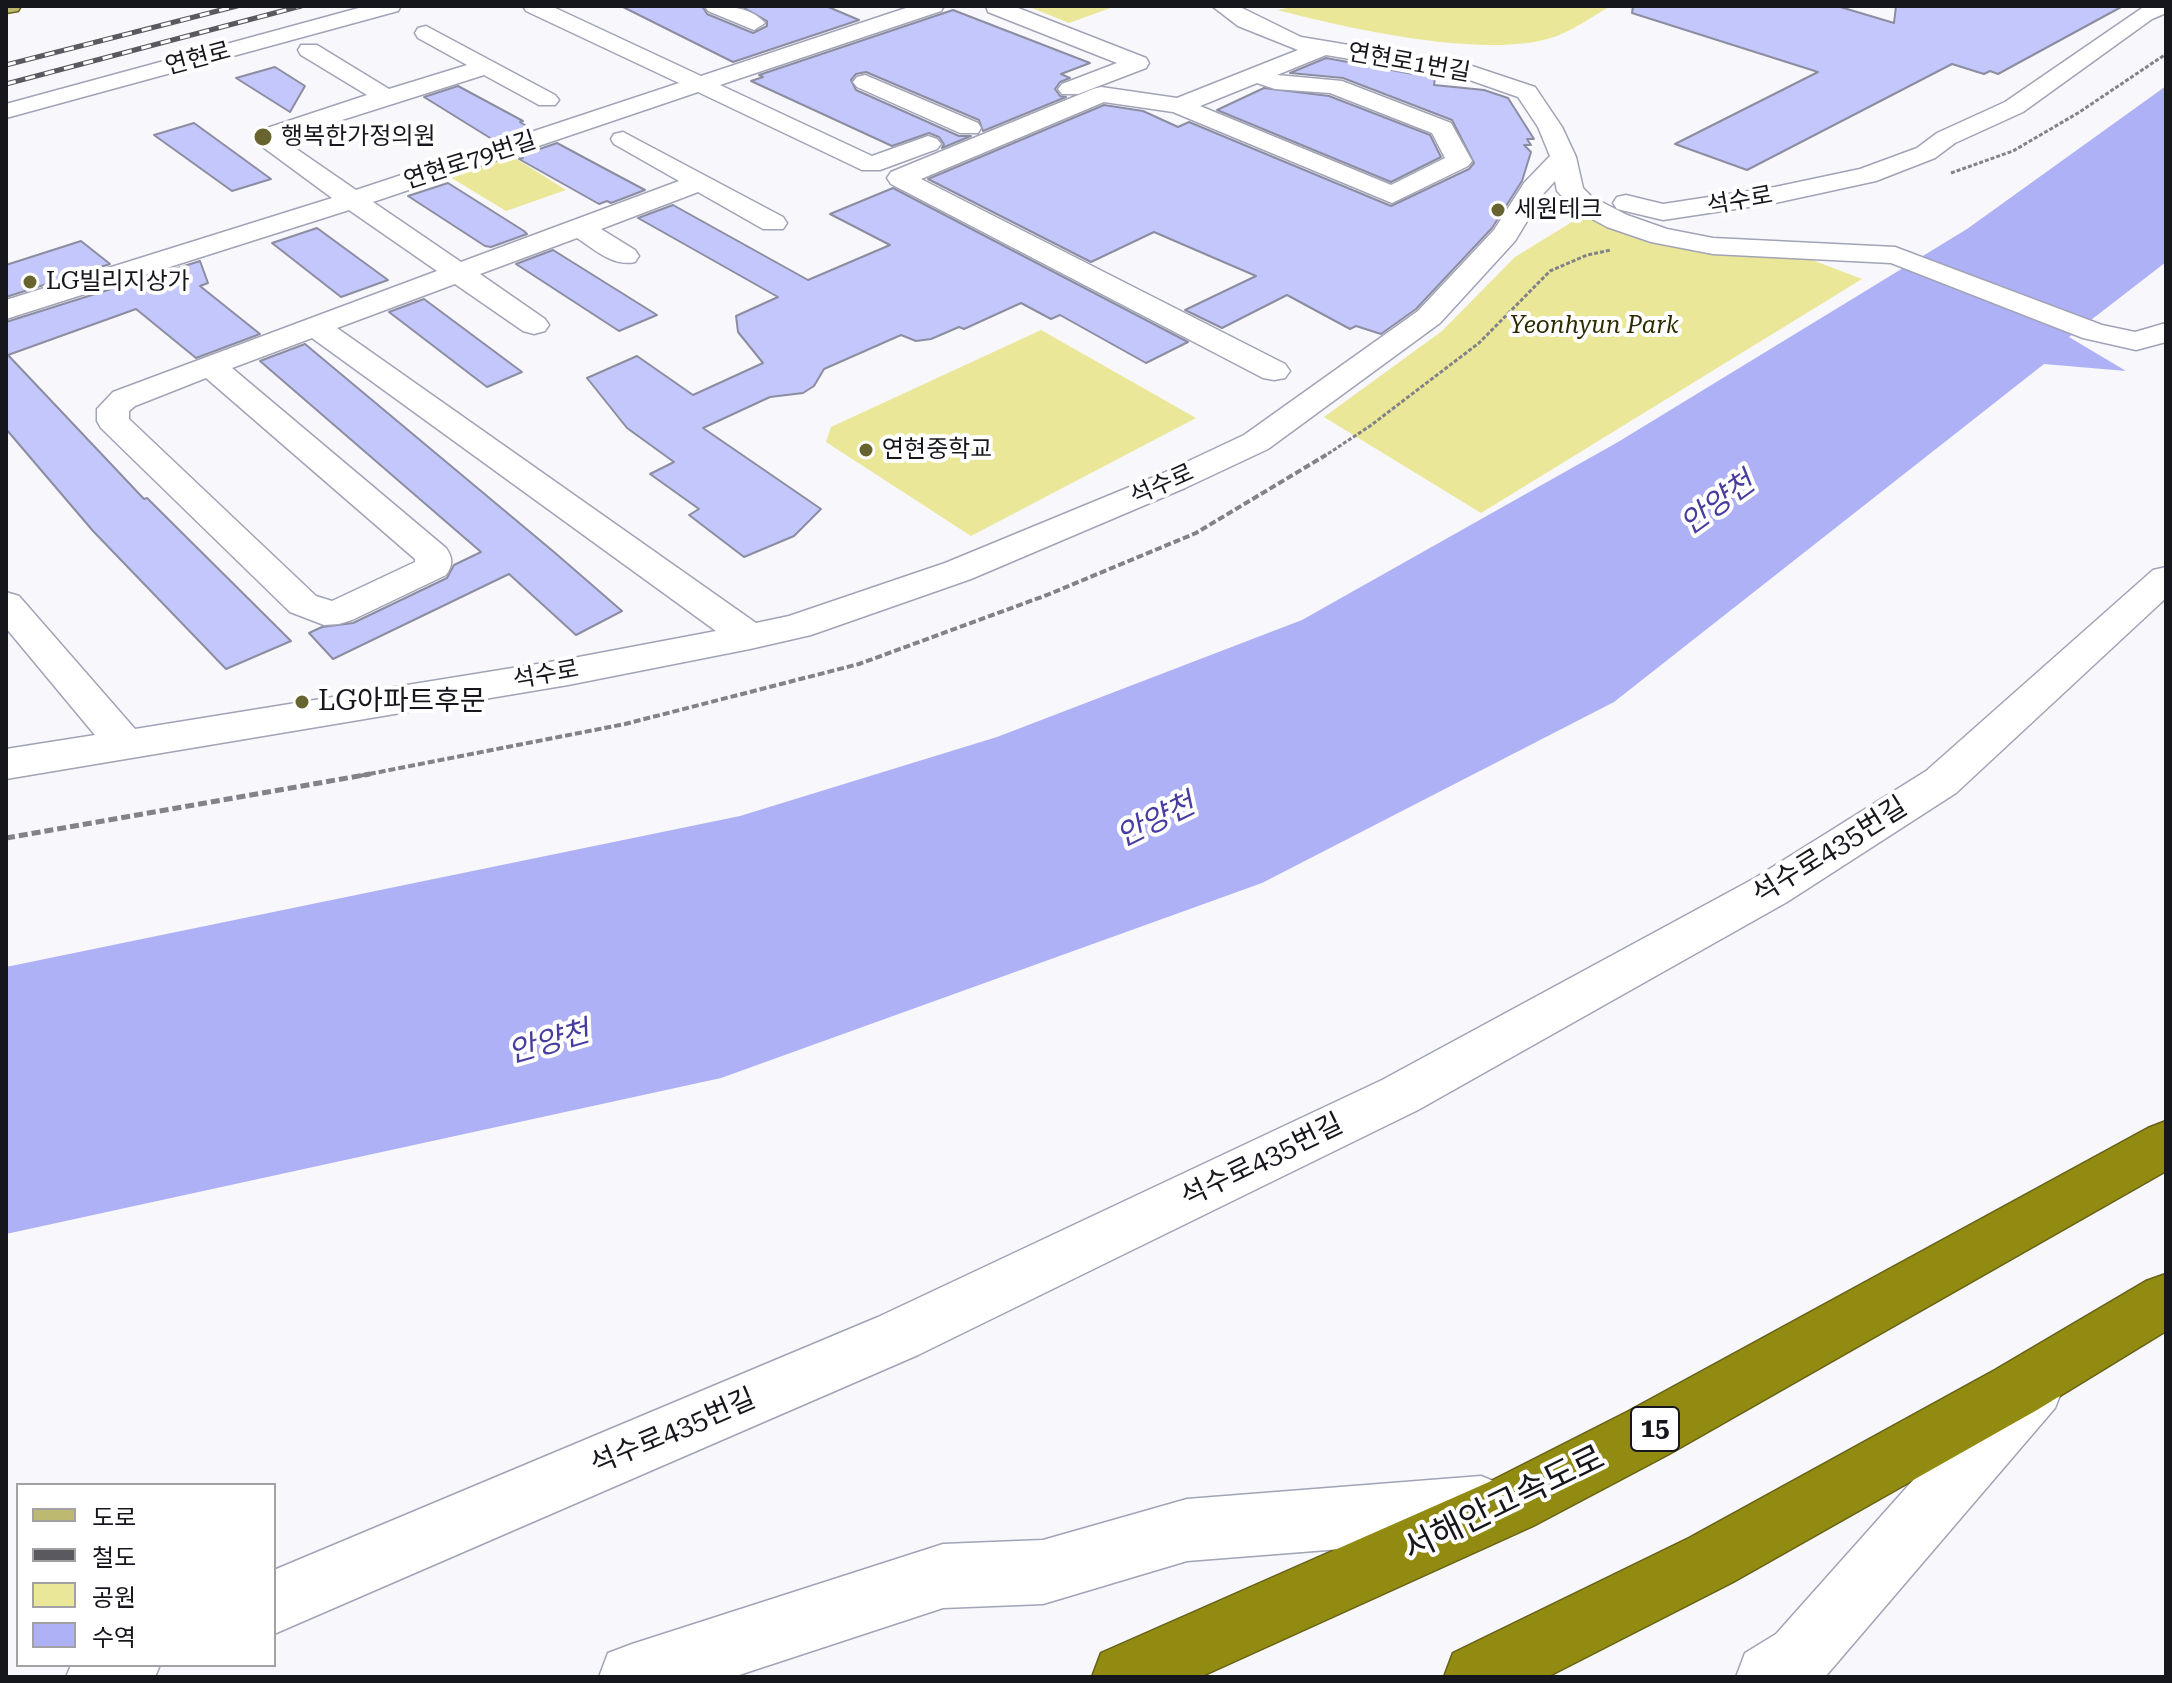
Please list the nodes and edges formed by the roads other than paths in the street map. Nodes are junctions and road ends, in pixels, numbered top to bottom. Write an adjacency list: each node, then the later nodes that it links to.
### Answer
1 (381, 6): 11 (street)
2 (390, 6): 11 (street, 연현로)
3 (534, 6): 17 (street)
4 (716, 6): 9 (street)
5 (933, 6): 17 (street, 연현로79번길)
6 (1223, 6): 12 (street, 연현로1번길)
7 (2165, 6): 25 (street, 석수로)
8 (996, 7): 23 (street)
9 (754, 23)
10 (426, 33): 14 (street)
11 (246, 40): 20 (street); 22 (street, 연현로)
12 (1320, 49): 15 (street); 25 (street, 연현로1번길)
13 (309, 50): 18 (street)
14 (488, 66): 18 (street); 19 (street)
15 (1258, 75): 21 (street); 21 (street)
16 (865, 82): 23 (street)
17 (700, 84): 23 (street); 27 (street, 연현로79번길)
18 (386, 97): 27 (street)
19 (547, 100)
20 (6, 103)
21 (1179, 106): 37 (street)
22 (6, 111)
23 (969, 128)
24 (623, 139): 26 (street)
25 (1563, 157): 35 (street); 40 (street, 석수로)
26 (700, 182): 28 (street); 29 (street)
27 (353, 200): 31 (street); 32 (street, 연현로79번길)
28 (773, 223)
29 (579, 227): 30 (street); 31 (street)
30 (625, 256)
31 (458, 272): 33 (street); 34 (street)
32 (6, 310)
33 (534, 325)
34 (315, 326): 36 (street); 40 (street)
35 (2166, 332)
36 (210, 365): 36 (street)
37 (1274, 371)
38 (2166, 578): 47 (street, 석수로435번길)
39 (6, 604): 41 (street)
40 (750, 637): 41 (street, 석수로)
41 (124, 743): 42 (street, 석수로)
42 (6, 764)
43 (2166, 1144): 46 (highway, 서해안고속도로 / 15)
44 (2166, 1300): 45 (highway)
45 (2052, 1369): 52 (highway); 53 (street)
46 (1511, 1504): 50 (street); 51 (highway, 서해안고속도로 / 15)
47 (276, 1601)
48 (122, 1667): 49 (street)
49 (99, 1677)
50 (632, 1677)
51 (1125, 1677)
52 (1477, 1677)
53 (1769, 1677)

